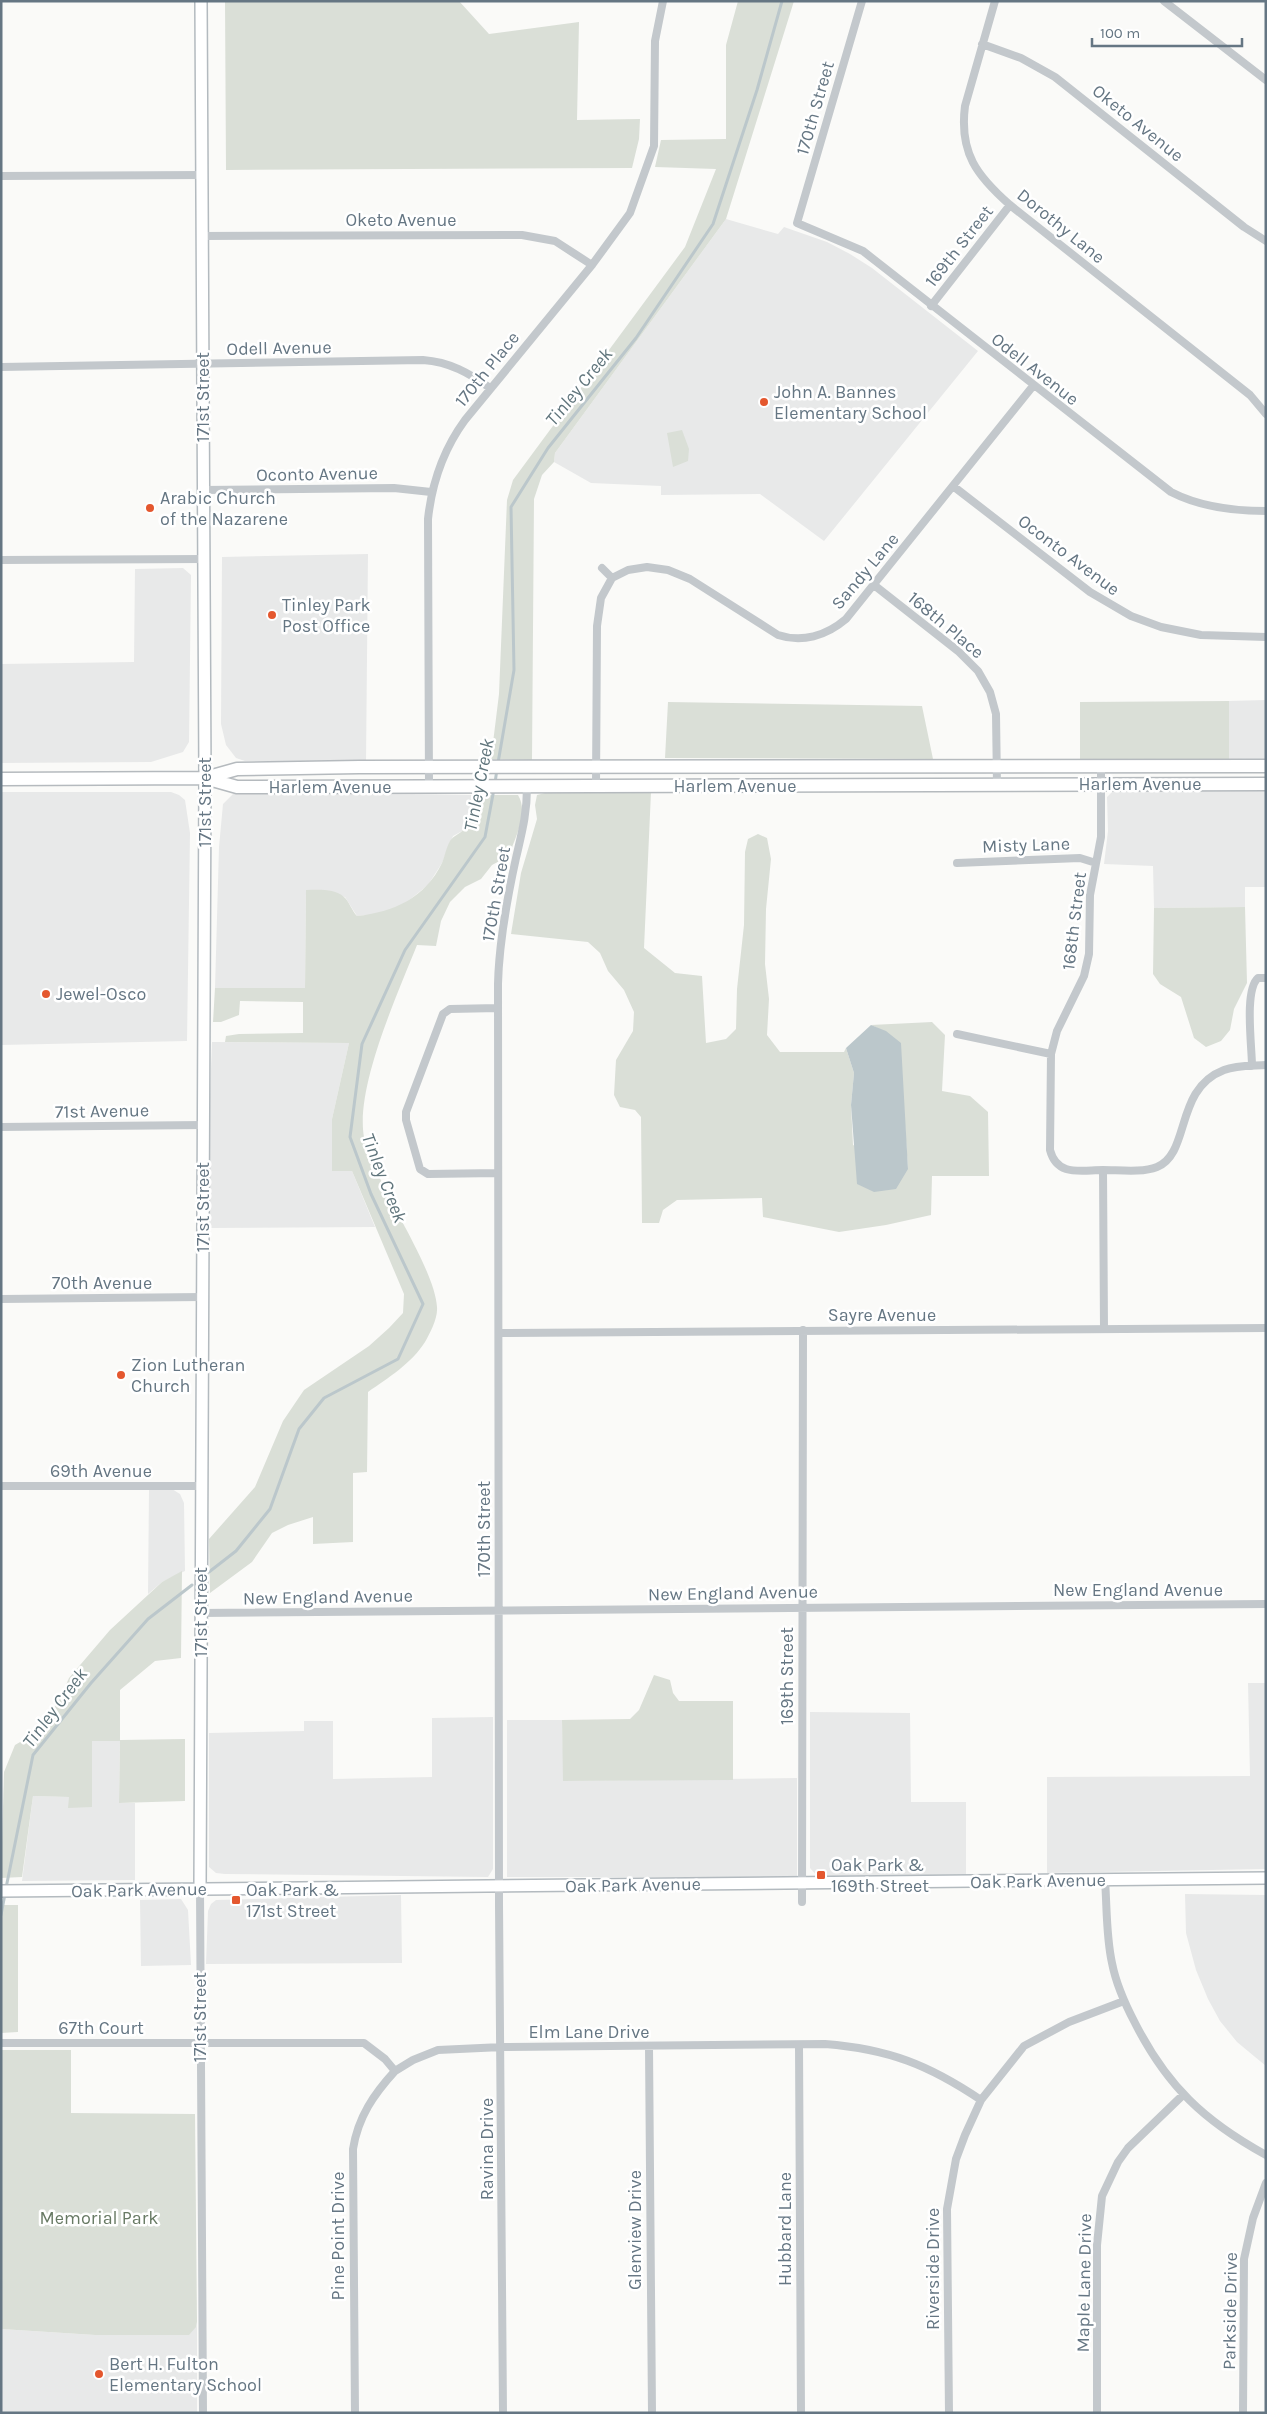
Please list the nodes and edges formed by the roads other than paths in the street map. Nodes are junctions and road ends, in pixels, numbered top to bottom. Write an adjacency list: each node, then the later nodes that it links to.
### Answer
1 (201, 1): 8 (street, 171st Street)
2 (663, 1): 14 (street, 170th Place)
3 (862, 1): 11 (street, 170th Street)
4 (995, 1): 6 (street, Dorothy Lane)
5 (1164, 1): 7 (street)
6 (982, 44): 10 (street, Dorothy Lane); 13 (street, Oketo Avenue)
7 (1266, 80)
8 (202, 175): 9 (street); 12 (street, 171st Street)
9 (1, 176)
10 (1010, 205): 15 (street, 169th Street); 20 (street, Dorothy Lane)
11 (797, 223): 15 (street, Odell Avenue)
12 (202, 236): 14 (street, Oketo Avenue); 16 (street, 171st Street)
13 (1266, 242)
14 (592, 265): 19 (street, 170th Place)
15 (931, 306): 18 (street, Odell Avenue)
16 (203, 364): 17 (street, Odell Avenue); 19 (street, Odell Avenue); 22 (street, 171st Street)
17 (1, 368)
18 (1032, 386): 21 (street, Sandy Lane); 24 (street, Odell Avenue)
19 (490, 388): 23 (street, 170th Place)
20 (1266, 414)
21 (953, 486): 29 (street, Sandy Lane); 30 (street, Oconto Avenue)
22 (204, 490): 23 (street, Oconto Avenue); 25 (street, 171st Street)
23 (431, 492): 35 (street, 170th Place)
24 (1266, 510)
25 (204, 559): 26 (street); 36 (street, 171st Street)
26 (1, 560)
27 (602, 568): 28 (street)
28 (612, 578): 29 (street, Sandy Lane); 31 (street)
29 (874, 585): 32 (street, 168th Place)
30 (1266, 637)
31 (596, 766): 32 (main road, Harlem Avenue); 35 (main road, Harlem Avenue); 42 (street)
32 (997, 766): 33 (main road, Harlem Avenue); 39 (street, 168th Place)
33 (1100, 766): 34 (main road, Harlem Avenue); 40 (street, 168th Street)
34 (1266, 766)
35 (429, 768): 36 (main road, Harlem Avenue); 43 (street, 170th Place)
36 (205, 778): 37 (main road, Harlem Avenue); 43 (main road, Harlem Avenue); 52 (street, 171st Street)
37 (1, 779)
38 (1266, 784): 40 (main road, Harlem Avenue)
39 (997, 785): 40 (main road, Harlem Avenue); 42 (main road, Harlem Avenue)
40 (1101, 785): 45 (street, 168th Street)
41 (527, 786): 42 (main road, Harlem Avenue); 43 (main road, Harlem Avenue); 47 (street, 170th Street)
42 (596, 786)
43 (430, 787)
44 (957, 862): 45 (street, Misty Lane)
45 (1096, 863): 49 (street, 168th Street)
46 (1266, 978): 51 (street)
47 (498, 1008): 55 (street, 170th Street); 55 (street)
48 (957, 1034): 49 (street)
49 (1051, 1054): 54 (street, 168th Street)
50 (1266, 1065): 51 (street, 168th Street)
51 (1252, 1066): 54 (street, 168th Street)
52 (203, 1125): 53 (street, 71st Avenue); 57 (street, 171st Street)
53 (1, 1127)
54 (1103, 1170): 59 (street)
55 (498, 1173): 61 (street, 170th Street)
56 (1, 1298): 57 (street, 70th Avenue)
57 (202, 1298): 63 (street, 171st Street)
58 (1266, 1328): 59 (street, Sayre Avenue)
59 (1104, 1329): 60 (street, Sayre Avenue)
60 (803, 1330): 61 (street, Sayre Avenue); 65 (street, 169th Street)
61 (499, 1333): 66 (street, 170th Street)
62 (1, 1486): 63 (street, 69th Avenue)
63 (202, 1486): 67 (street, 171st Street)
64 (1266, 1604): 65 (street, New England Avenue)
65 (802, 1607): 66 (street, New England Avenue); 70 (street, 169th Street)
66 (499, 1610): 67 (street, New England Avenue); 71 (street, 170th Street)
67 (201, 1613): 72 (street, 171st Street)
68 (1266, 1878): 69 (street, Oak Park Avenue)
69 (1104, 1880): 70 (street, Oak Park Avenue); 75 (street)
70 (802, 1883): 71 (street, Oak Park Avenue); 74 (street, 169th Street)
71 (499, 1886): 72 (street, Oak Park Avenue); 80 (street, Ravina Drive)
72 (200, 1889): 73 (street, Oak Park Avenue); 77 (street, 171st Street)
73 (1, 1891)
74 (802, 1902)
75 (1124, 2001): 82 (street); 83 (street, Riverside Drive)
76 (1, 2043): 77 (street, 67th Court)
77 (200, 2044): 81 (street); 86 (street, 171st Street)
78 (799, 2045): 79 (street, Elm Lane Drive); 83 (street, Elm Lane Drive); 90 (street, Hubbard Lane)
79 (649, 2046): 80 (street, Elm Lane Drive); 89 (street, Glenview Drive)
80 (502, 2047): 81 (street, Elm Lane Drive); 88 (street, Ravina Drive)
81 (395, 2071): 87 (street, Pine Point Drive)
82 (1183, 2095): 84 (street); 92 (street, Maple Lane Drive)
83 (981, 2100): 91 (street, Riverside Drive)
84 (1266, 2155)
85 (1266, 2183): 93 (street, Parkside Drive)
86 (203, 2413)
87 (355, 2413)
88 (503, 2413)
89 (652, 2413)
90 (800, 2413)
91 (948, 2413)
92 (1097, 2413)
93 (1243, 2413)

